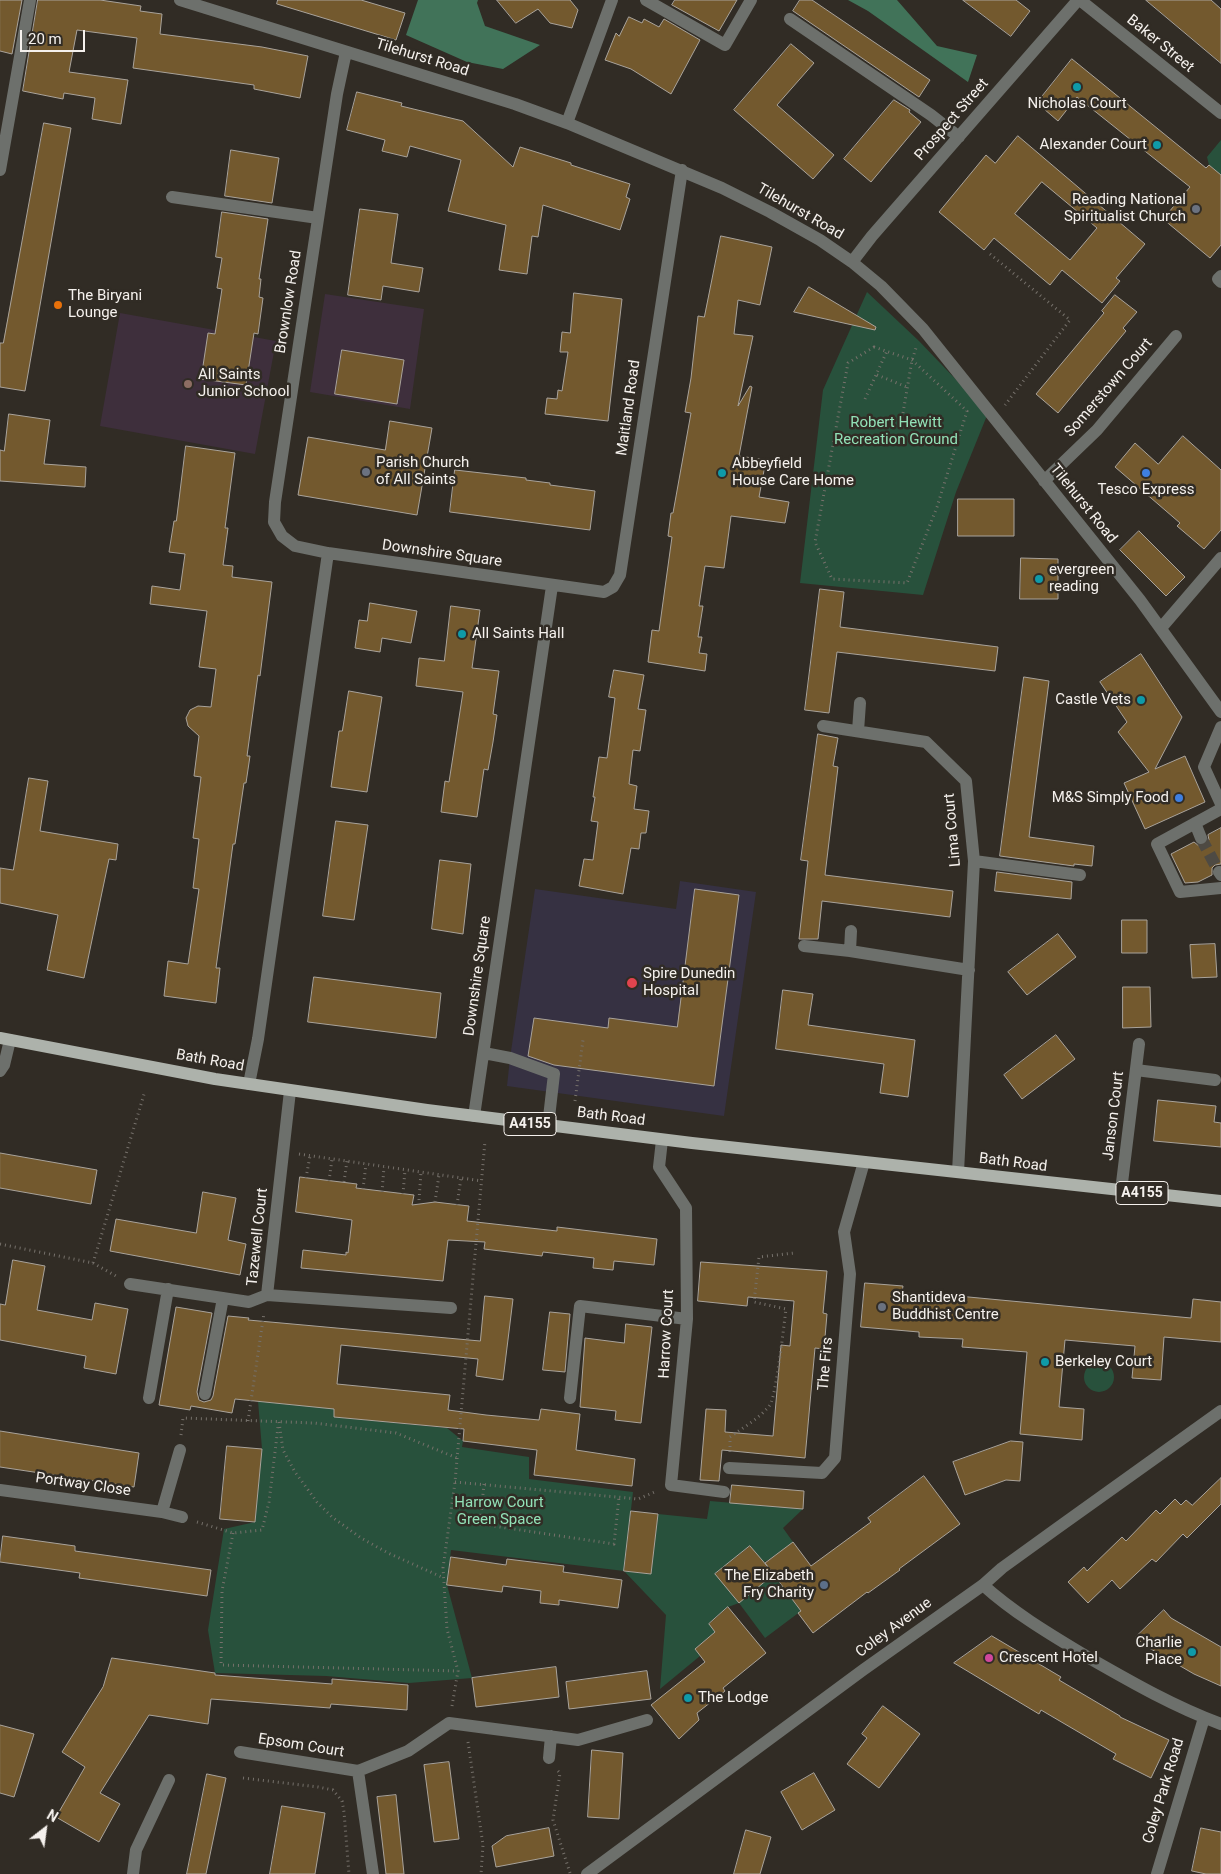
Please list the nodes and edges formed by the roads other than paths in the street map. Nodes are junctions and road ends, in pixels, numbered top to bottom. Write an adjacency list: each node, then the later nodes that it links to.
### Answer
1 (30, 0): 9 (street)
2 (180, 0): 8 (street, Tilehurst Road)
3 (612, 0): 11 (street)
4 (646, 0): 5 (street)
5 (751, 0)
6 (1079, 0): 10 (street, Baker Street); 12 (street, Prospect Street)
7 (790, 19): 12 (street)
8 (346, 52): 11 (street, Tilehurst Road); 16 (street, Brownlow Road)
9 (6, 92): 13 (street)
10 (1221, 113)
11 (567, 123): 14 (street, Tilehurst Road)
12 (959, 136): 17 (street, Prospect Street)
13 (0, 170)
14 (682, 170): 17 (street, Tilehurst Road); 24 (street, Maitland Road)
15 (172, 197): 16 (street)
16 (318, 218): 22 (street, Brownlow Road)
17 (852, 262): 21 (street, Tilehurst Road)
18 (1221, 276): 19 (street)
19 (1221, 282)
20 (1176, 336): 21 (street, Somerstown Court)
21 (1044, 481): 25 (street, Tilehurst Road)
22 (328, 553): 24 (street, Downshire Square); 48 (street)
23 (1221, 558): 25 (street)
24 (552, 586): 44 (street, Downshire Square)
25 (1161, 628): 27 (street, Tilehurst Road)
26 (860, 703): 30 (street)
27 (1221, 712)
28 (823, 726): 30 (street, Lima Court)
29 (1221, 727): 31 (street)
30 (858, 732): 35 (street, Lima Court)
31 (1221, 804)
32 (1221, 809): 33 (street)
33 (1195, 822): 34 (street); 37 (street)
34 (1201, 838)
35 (974, 861): 36 (street); 41 (street, Lima Court)
36 (1080, 875)
37 (1221, 888)
38 (851, 931): 40 (street)
39 (804, 946): 40 (street)
40 (850, 951): 41 (street)
41 (969, 970): 54 (street, Lima Court)
42 (5, 1039): 46 (street); 48 (main road, Bath Road / A4155)
43 (1138, 1044): 45 (street, Janson Court)
44 (484, 1053): 50 (street, Downshire Square); 51 (street)
45 (1136, 1070): 47 (street); 55 (street, Janson Court)
46 (0, 1071)
47 (1215, 1080)
48 (249, 1084): 49 (main road, Bath Road / A4155)
49 (290, 1091): 50 (main road, Bath Road / A4155); 59 (street, Tazewell Court)
50 (474, 1116): 51 (main road, Bath Road / A4155)
51 (548, 1126): 52 (main road, Bath Road / A4155)
52 (662, 1140): 53 (main road, Bath Road / A4155); 62 (street, Harrow Court)
53 (864, 1162): 54 (main road, Bath Road / A4155); 68 (street, The Firs)
54 (958, 1172): 55 (main road, Bath Road / A4155)
55 (1121, 1191): 56 (main road, Bath Road / A4155)
56 (1221, 1201)
57 (130, 1284): 58 (street)
58 (168, 1290): 60 (street); 64 (street)
59 (267, 1295): 60 (street); 61 (street, Tazewell Court)
60 (223, 1298): 63 (street)
61 (451, 1308)
62 (687, 1319): 65 (street); 70 (street, Harrow Court)
63 (205, 1394)
64 (149, 1398)
65 (570, 1398)
66 (1221, 1410): 73 (street, Coley Avenue)
67 (180, 1450): 71 (street)
68 (729, 1468)
69 (0, 1490): 71 (street, Portway Close)
70 (724, 1492)
71 (162, 1512): 72 (street, Portway Close)
72 (182, 1517)
73 (983, 1585): 74 (street); 84 (street, Coley Avenue)
74 (1204, 1718): 76 (street); 85 (street, Coley Park Road)
75 (647, 1720): 77 (street)
76 (1221, 1724)
77 (551, 1736): 79 (street); 80 (street, Epsom Court)
78 (240, 1752): 80 (street, Epsom Court)
79 (549, 1758)
80 (358, 1771): 83 (street, Epsom Court)
81 (169, 1780): 82 (street)
82 (133, 1874)
83 (373, 1874)
84 (587, 1874)
85 (1157, 1874)

